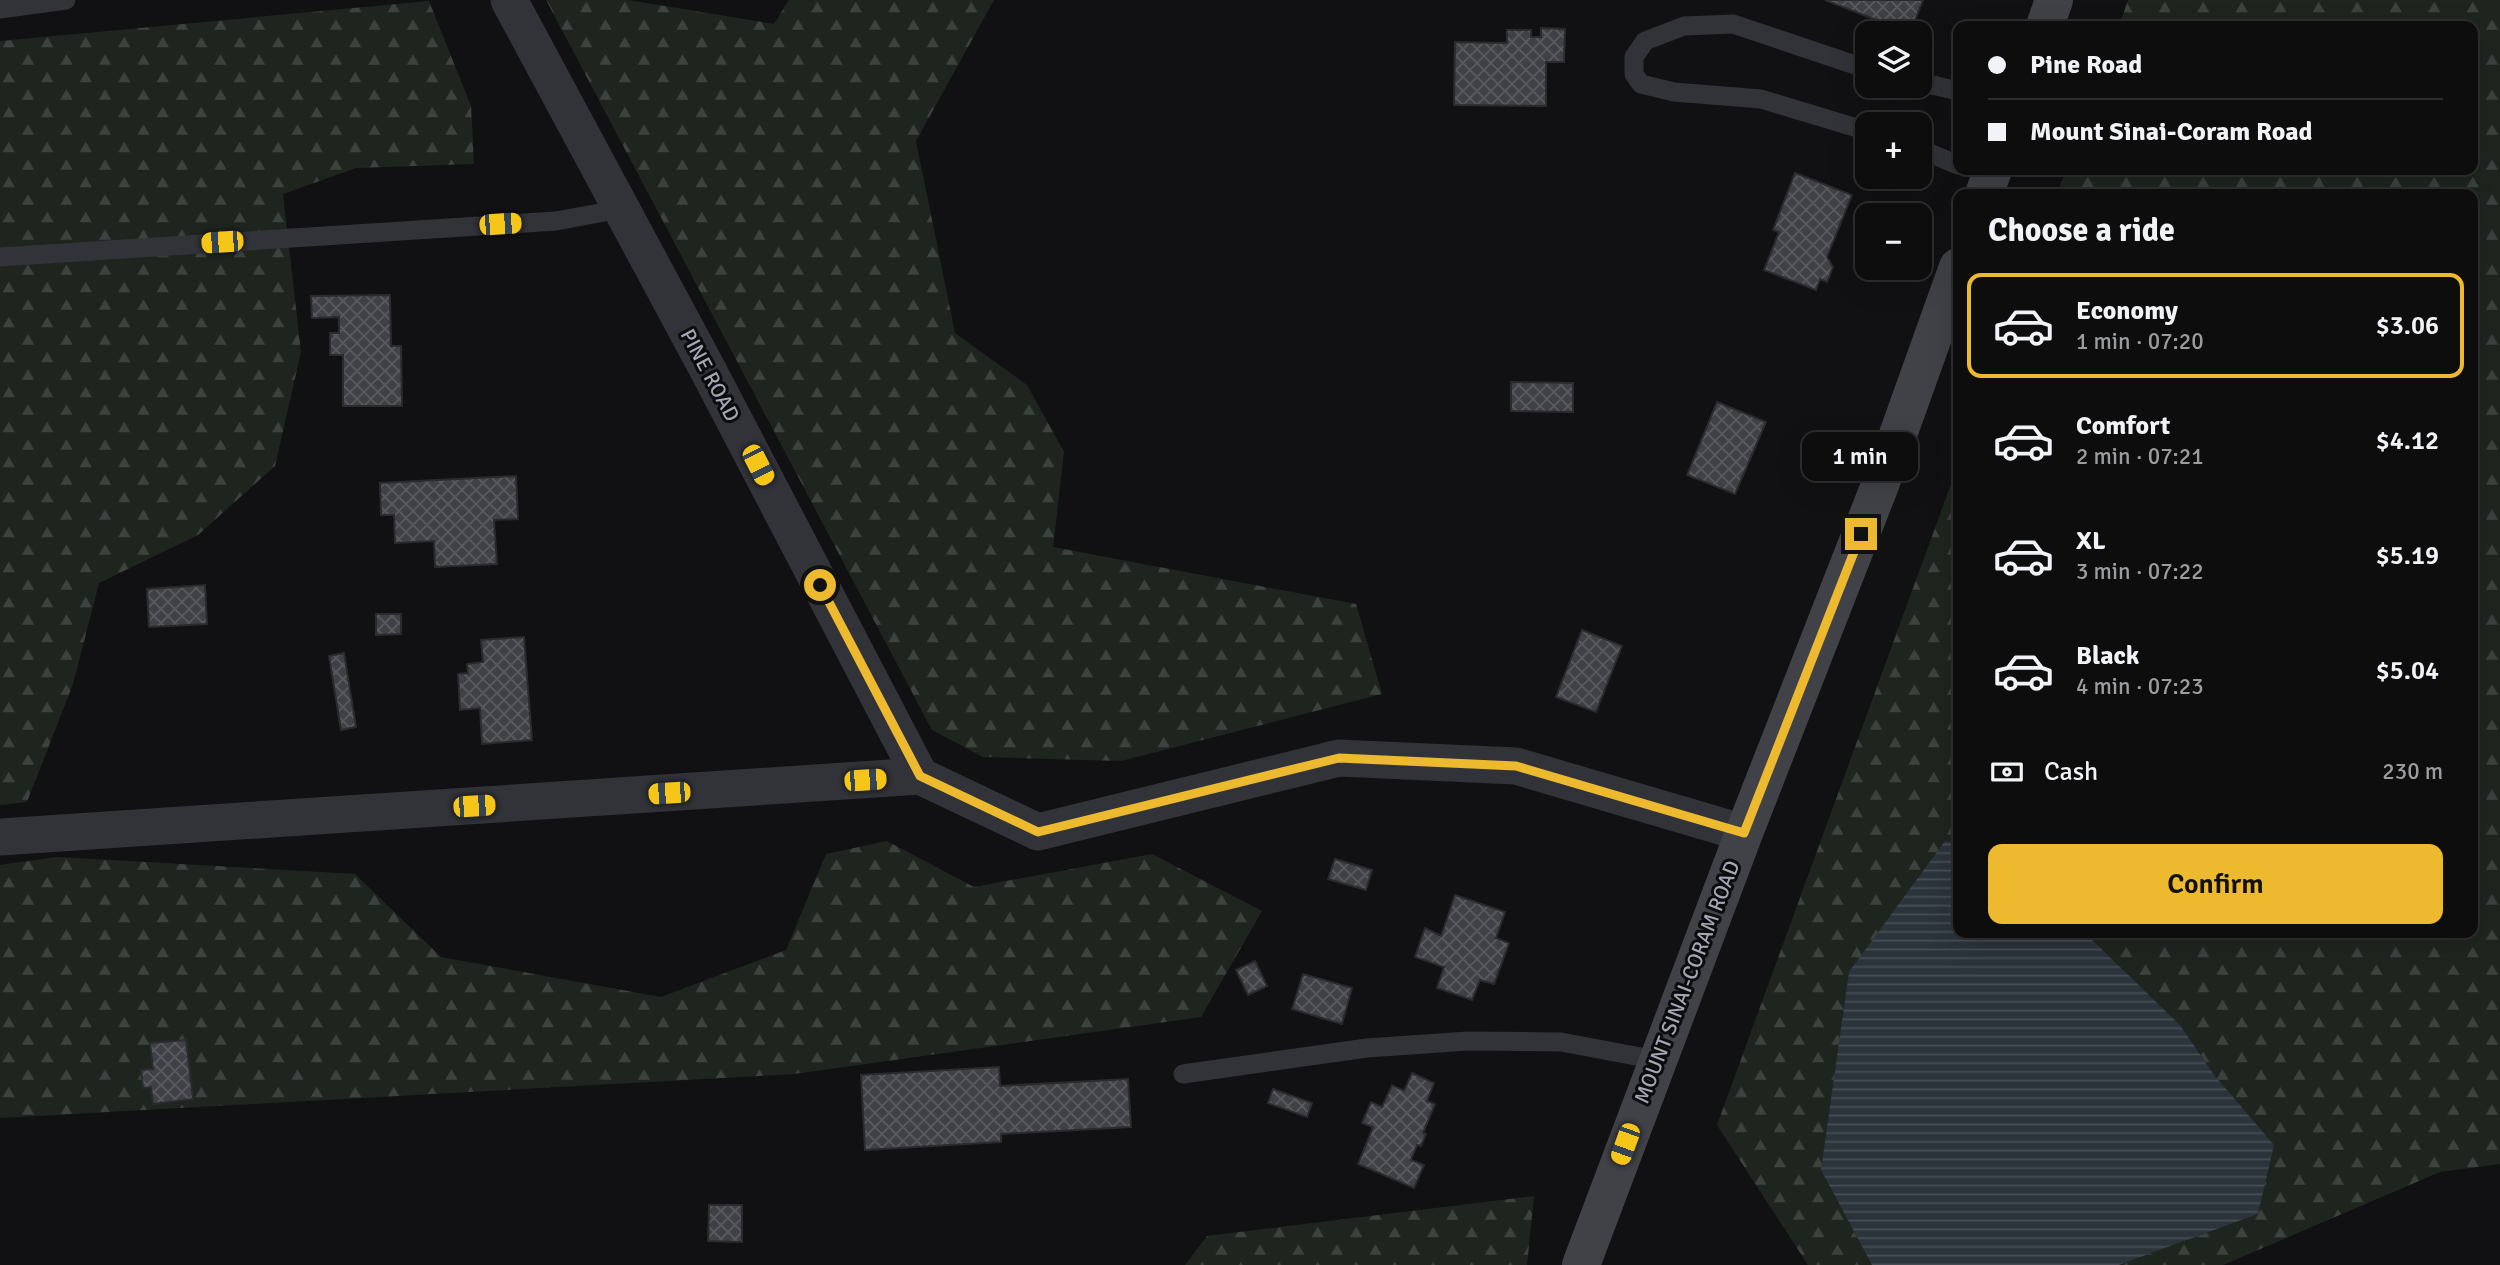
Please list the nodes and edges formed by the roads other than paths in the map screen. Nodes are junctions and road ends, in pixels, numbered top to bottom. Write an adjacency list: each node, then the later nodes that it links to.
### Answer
1 (66, 0): 4 (lane)
2 (509, 0): 12 (street, PINE ROAD)
3 (2054, 0): 5 (main road)
4 (0, 9)
5 (2047, 21)
6 (1855, 65): 9 (lane)
7 (1932, 85): 8 (lane)
8 (1953, 90)
9 (1855, 127)
10 (1932, 154): 11 (lane)
11 (1953, 164)
12 (621, 209): 13 (lane); 15 (street, PINE ROAD)
13 (0, 257)
14 (1953, 281): 16 (main road, MOUNT SINAI-CORAM ROAD)
15 (920, 776): 16 (street); 17 (street)
16 (1744, 833): 18 (main road, MOUNT SINAI-CORAM ROAD)
17 (0, 837)
18 (1657, 1060): 19 (lane); 20 (main road, MOUNT SINAI-CORAM ROAD)
19 (1183, 1074)
20 (1581, 1265)

